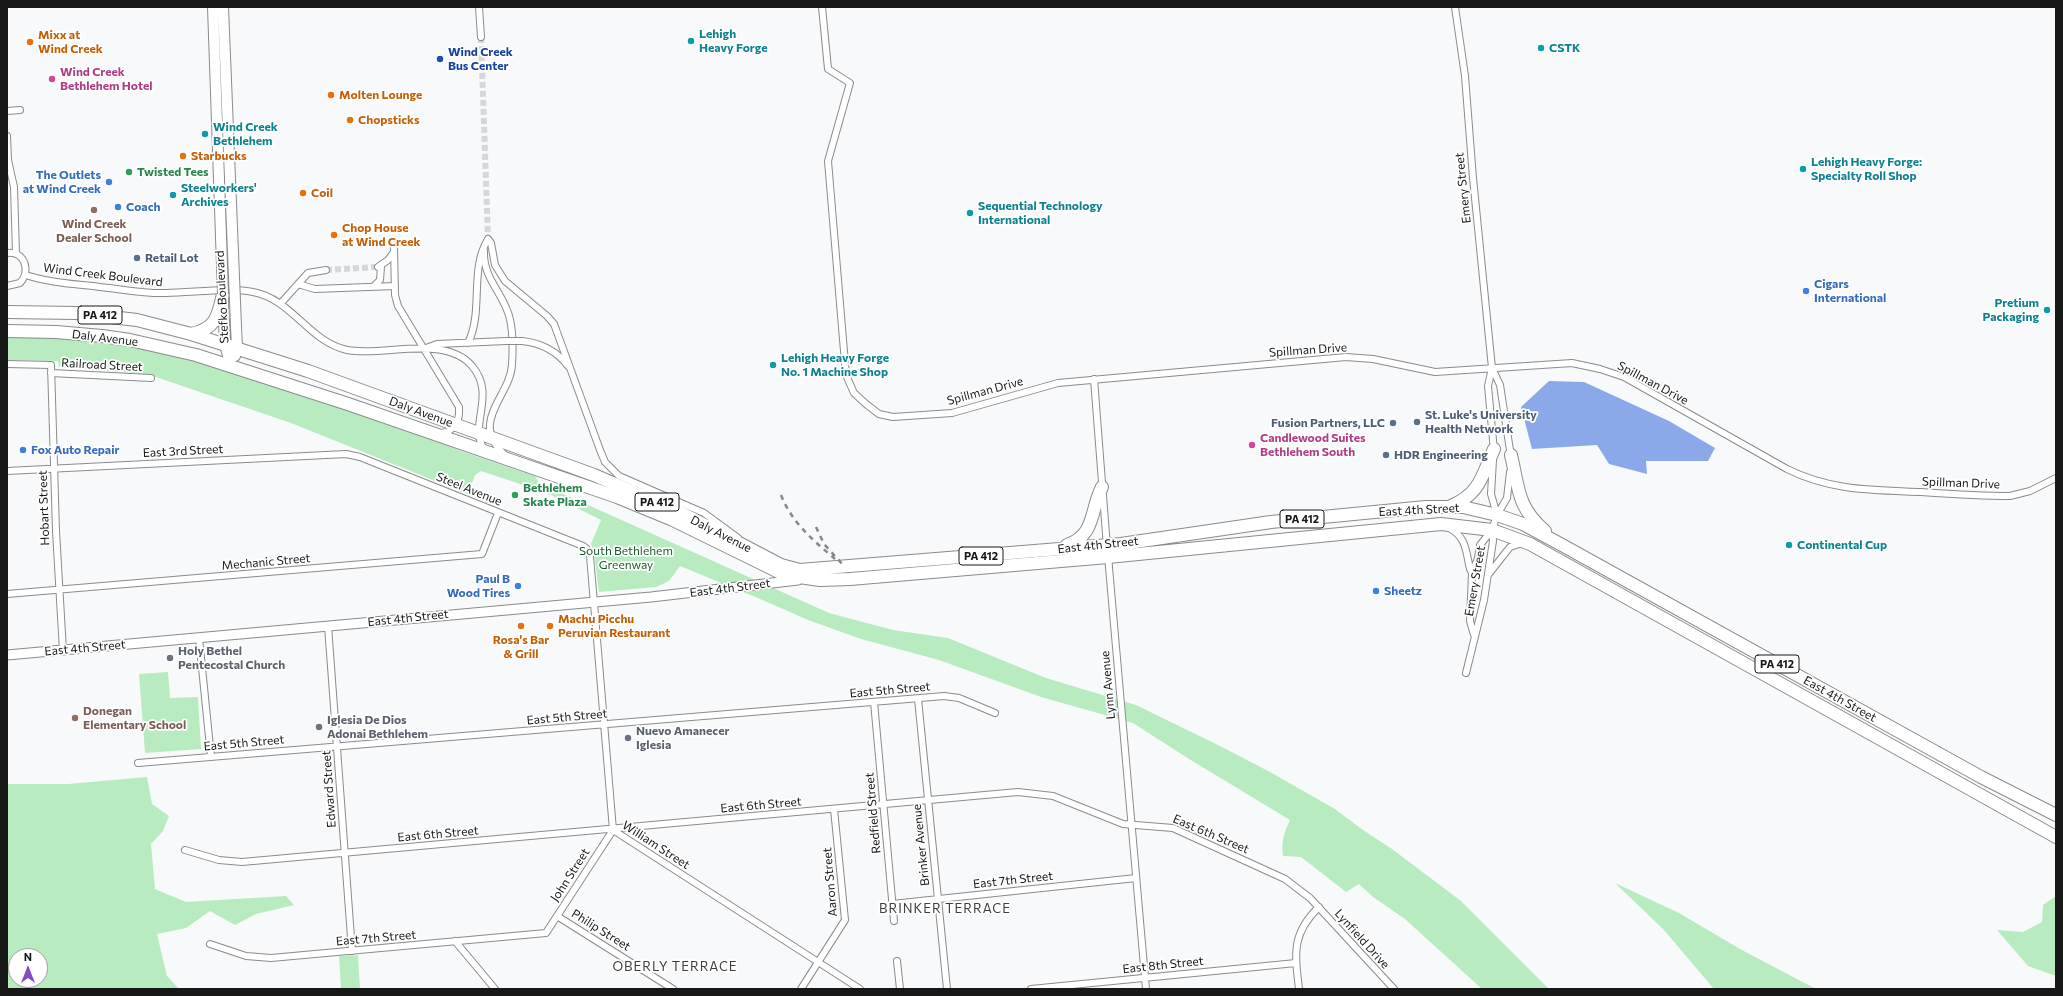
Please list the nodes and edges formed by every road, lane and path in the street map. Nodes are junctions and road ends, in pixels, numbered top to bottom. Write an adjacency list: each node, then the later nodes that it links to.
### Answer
1 (213, 7): 21 (main road, Stefko Boulevard, bridge)
2 (223, 7): 28 (main road, Stefko Boulevard, bridge)
3 (479, 7): 6 (street)
4 (822, 7): 37 (street, Spillman Drive)
5 (1455, 7): 33 (street, Emery Street)
6 (481, 37)
7 (20, 110): 8 (street)
8 (7, 111)
9 (7, 136): 12 (street)
10 (488, 243): 26 (street); 35 (street); 41 (street)
11 (7, 253): 12 (street)
12 (16, 254): 16 (street, Wind Creek Boulevard)
13 (394, 266): 14 (street); 14 (street); 19 (street)
14 (379, 267): 20 (street)
15 (326, 270): 17 (street)
16 (26, 275): 18 (street, Wind Creek Boulevard); 22 (street, Wind Creek Boulevard)
17 (298, 284): 20 (street); 22 (street)
18 (7, 286)
19 (395, 286): 20 (street); 29 (street)
20 (373, 287)
21 (223, 294): 25 (highway); 27 (main road, Stefko Boulevard)
22 (281, 303): 29 (street, Wind Creek Boulevard)
23 (7, 312): 25 (highway, Daly Avenue / PA 412)
24 (7, 331): 32 (highway, Daly Avenue / PA 412)
25 (191, 334): 27 (highway, Daly Avenue / PA 412)
26 (468, 343): 29 (street); 35 (street, bridge)
27 (225, 344): 28 (highway, Daly Avenue / PA 412); 32 (main road, Stefko Boulevard)
28 (237, 348): 32 (main road, Stefko Boulevard); 38 (highway, Daly Avenue / PA 412)
29 (424, 349): 38 (street); 40 (street)
30 (7, 364): 31 (street, Railroad Street)
31 (51, 365): 34 (street, Hobart Street)
32 (231, 367): 39 (highway, Daly Avenue / PA 412)
33 (1492, 368): 37 (street, Spillman Drive); 42 (street, Emery Street); 44 (street, Emery Street); 49 (street, Spillman Drive)
34 (51, 373): 36 (street, Railroad Street); 47 (street, Hobart Street)
35 (573, 377): 60 (street)
36 (151, 378)
37 (1094, 379): 50 (street, Lynn Avenue)
38 (456, 425): 39 (street); 40 (highway, Daly Avenue / PA 412)
39 (435, 433): 43 (highway, Daly Avenue / PA 412)
40 (479, 433): 41 (highway, Daly Avenue / PA 412); 43 (street)
41 (493, 438): 46 (street); 60 (highway, Daly Avenue / PA 412)
42 (1494, 449): 51 (highway); 53 (street, Emery Street)
43 (486, 452): 46 (highway, Daly Avenue / PA 412)
44 (1511, 455): 53 (street, Emery Street); 57 (highway)
45 (360, 458): 47 (street, East 3rd Street); 52 (street, Steel Avenue)
46 (512, 461): 64 (highway, Daly Avenue / PA 412)
47 (54, 468): 48 (street, East 3rd Street); 65 (street, Hobart Street)
48 (7, 471)
49 (2056, 478)
50 (1102, 487): 58 (highway); 59 (street, Lynn Avenue)
51 (1447, 507): 53 (highway, East 4th Street / PA 412); 59 (highway, East 4th Street / PA 412)
52 (498, 512): 65 (street, Mechanic Street); 67 (street, Steel Avenue)
53 (1497, 515): 55 (street, Emery Street); 57 (highway, East 4th Street / PA 412)
54 (1441, 524): 55 (highway, East 4th Street / PA 412); 59 (highway, East 4th Street / PA 412); 62 (street)
55 (1492, 530): 56 (highway, East 4th Street / PA 412); 62 (street, Emery Street); 63 (street, Emery Street)
56 (1530, 544): 63 (street); 87 (highway, East 4th Street / PA 412)
57 (1562, 544): 84 (highway, East 4th Street / PA 412)
58 (1054, 550): 59 (highway, East 4th Street / PA 412); 61 (highway, East 4th Street / PA 412)
59 (1107, 551): 64 (highway, East 4th Street / PA 412); 85 (street, Lynn Avenue)
60 (759, 553): 61 (highway, Daly Avenue / PA 412)
61 (818, 570): 64 (main road)
62 (1472, 573): 69 (street, Emery Street)
63 (1488, 575): 69 (street, Emery Street)
64 (808, 579): 67 (main road, East 4th Street)
65 (59, 591): 66 (street, Mechanic Street); 71 (street, Hobart Street)
66 (7, 594)
67 (594, 602): 68 (main road, East 4th Street); 77 (street, William Street)
68 (328, 626): 70 (main road, East 4th Street); 78 (street, Edward Street)
69 (1474, 635): 73 (street, Emery Street)
70 (199, 638): 71 (main road, East 4th Street); 79 (street)
71 (63, 651): 72 (main road, East 4th Street)
72 (7, 655)
73 (1466, 672)
74 (918, 699): 75 (street, East 5th Street); 76 (street, East 5th Street); 81 (street, Brinker Avenue)
75 (874, 702): 77 (street, East 5th Street); 82 (street, Redfield Street)
76 (995, 713)
77 (604, 724): 78 (street, East 5th Street); 86 (street, William Street)
78 (337, 747): 79 (street, East 5th Street); 89 (street, Edward Street)
79 (211, 757): 80 (street, East 5th Street)
80 (138, 763)
81 (928, 800): 82 (street, East 6th Street); 85 (street, East 6th Street); 91 (street, Brinker Avenue)
82 (883, 804): 83 (street, East 6th Street); 92 (street, Redfield Street)
83 (834, 809): 86 (street, East 6th Street); 101 (street, Aaron Street)
84 (2056, 815)
85 (1131, 825): 90 (street, Lynn Avenue); 93 (street, East 6th Street)
86 (613, 830): 89 (street, East 6th Street); 94 (street, John Street); 101 (street, William Street)
87 (2056, 837)
88 (185, 850): 89 (street, East 6th Street)
89 (345, 853): 99 (street, Edward Street)
90 (1136, 878): 91 (street, East 7th Street); 103 (street, Lynn Avenue)
91 (938, 899): 92 (street, East 7th Street); 109 (street, Brinker Avenue)
92 (892, 904): 95 (street, Redfield Street)
93 (1317, 905): 102 (street); 113 (street, Lynfield Drive)
94 (557, 916): 96 (street, John Street); 105 (street, Philip Street)
95 (894, 921)
96 (546, 933): 97 (street, East 7th Street)
97 (455, 941): 99 (street, East 7th Street); 104 (street)
98 (210, 944): 99 (street, East 7th Street)
99 (352, 951)
100 (897, 961): 108 (street)
101 (818, 962): 106 (street, Aaron Street); 107 (street, William Street)
102 (1296, 963): 103 (street, East 8th Street); 112 (street)
103 (1145, 978): 110 (street, East 8th Street); 111 (street, Lynn Avenue)
104 (495, 989)
105 (673, 989)
106 (801, 989)
107 (860, 989)
108 (900, 989)
109 (947, 989)
110 (1031, 989)
111 (1146, 989)
112 (1299, 989)
113 (1394, 989)

